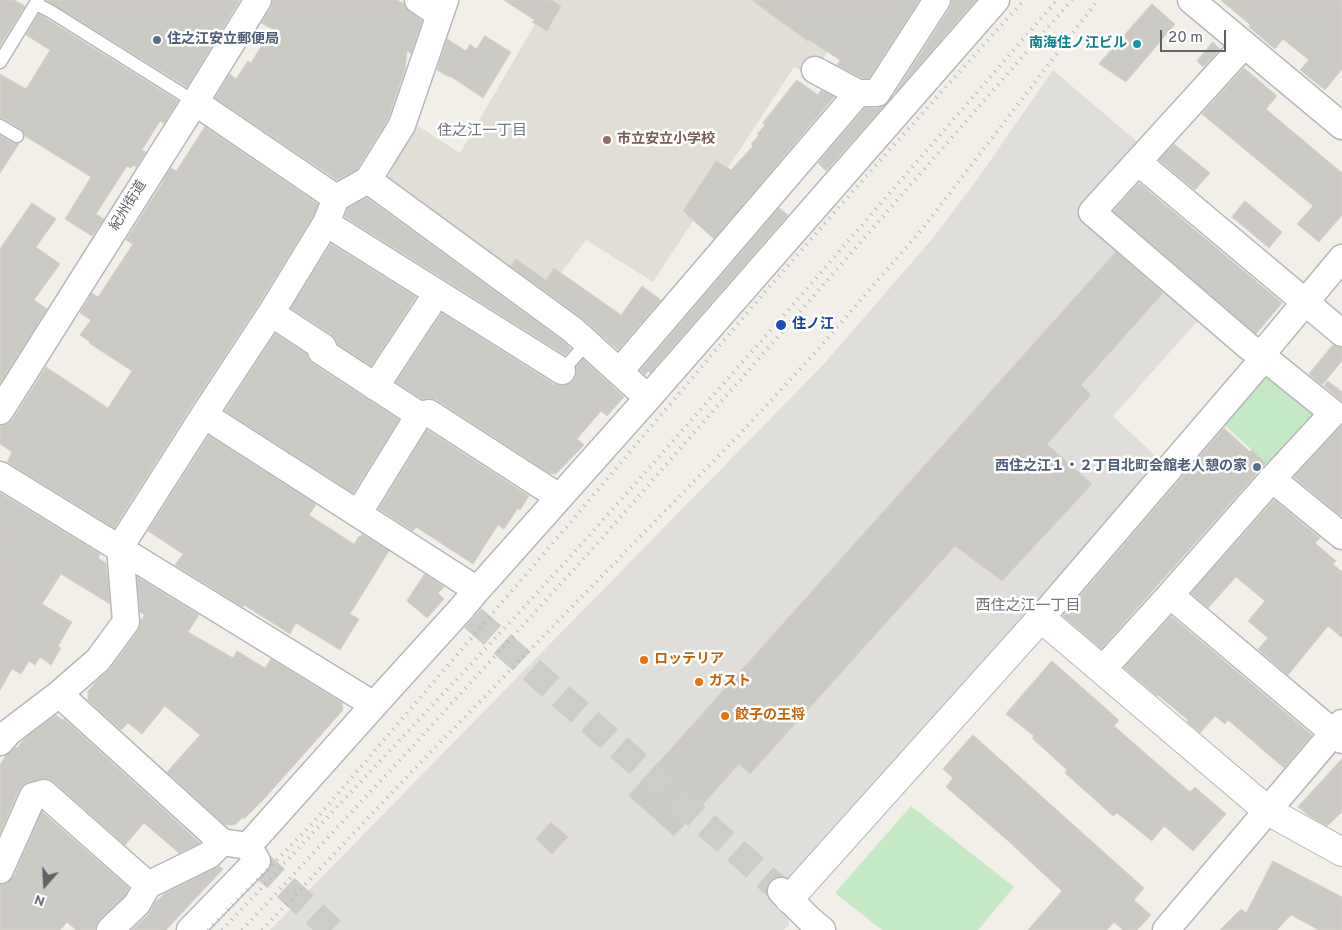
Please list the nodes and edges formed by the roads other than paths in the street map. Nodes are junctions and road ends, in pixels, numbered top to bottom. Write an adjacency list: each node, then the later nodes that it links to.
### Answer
1 (258, 0): 12 (street, 紀州街道)
2 (418, 0): 7 (street)
3 (937, 0): 11 (street)
4 (996, 0): 30 (street)
5 (1191, 0): 8 (street)
6 (37, 2): 9 (lane); 12 (lane)
7 (442, 7): 17 (street)
8 (1244, 45): 14 (street); 16 (street)
9 (0, 62)
10 (815, 70): 11 (street)
11 (858, 93): 28 (street)
12 (195, 102): 18 (street); 31 (street, 紀州街道)
13 (0, 126): 15 (lane)
14 (1342, 126)
15 (17, 136)
16 (1138, 162): 22 (street); 26 (street)
17 (368, 180): 18 (street); 25 (street)
18 (336, 198): 19 (street)
19 (326, 223): 21 (street); 23 (street)
20 (1342, 258): 22 (street)
21 (436, 293): 27 (street); 29 (street)
22 (1306, 302): 24 (street); 26 (street)
23 (271, 313): 29 (street); 32 (street)
24 (1342, 333)
25 (587, 343): 27 (lane); 28 (street)
26 (1263, 356): 35 (street); 42 (street)
27 (562, 371)
28 (619, 372): 30 (street)
29 (375, 387): 33 (street)
30 (648, 398): 36 (street)
31 (0, 411)
32 (204, 414): 37 (street); 39 (street)
33 (419, 416): 36 (street); 37 (street)
34 (0, 475): 39 (street)
35 (1272, 479): 38 (street); 40 (street)
36 (559, 497): 41 (street)
37 (358, 514): 41 (street)
38 (1342, 536)
39 (120, 547): 44 (street); 45 (street)
40 (1170, 595): 43 (street); 46 (street)
41 (470, 605): 45 (street)
42 (1041, 618): 43 (street); 54 (street)
43 (1102, 670): 48 (street)
44 (59, 694): 47 (street); 49 (street)
45 (374, 705): 50 (street)
46 (1339, 732): 48 (street)
47 (0, 742)
48 (1268, 811): 51 (street); 58 (street)
49 (222, 842): 50 (street); 53 (street)
50 (248, 846): 57 (street)
51 (1342, 852)
52 (0, 870): 53 (street)
53 (148, 885): 56 (street)
54 (785, 895): 55 (street)
55 (810, 926)
56 (110, 930)
57 (190, 930)
58 (1166, 930)

